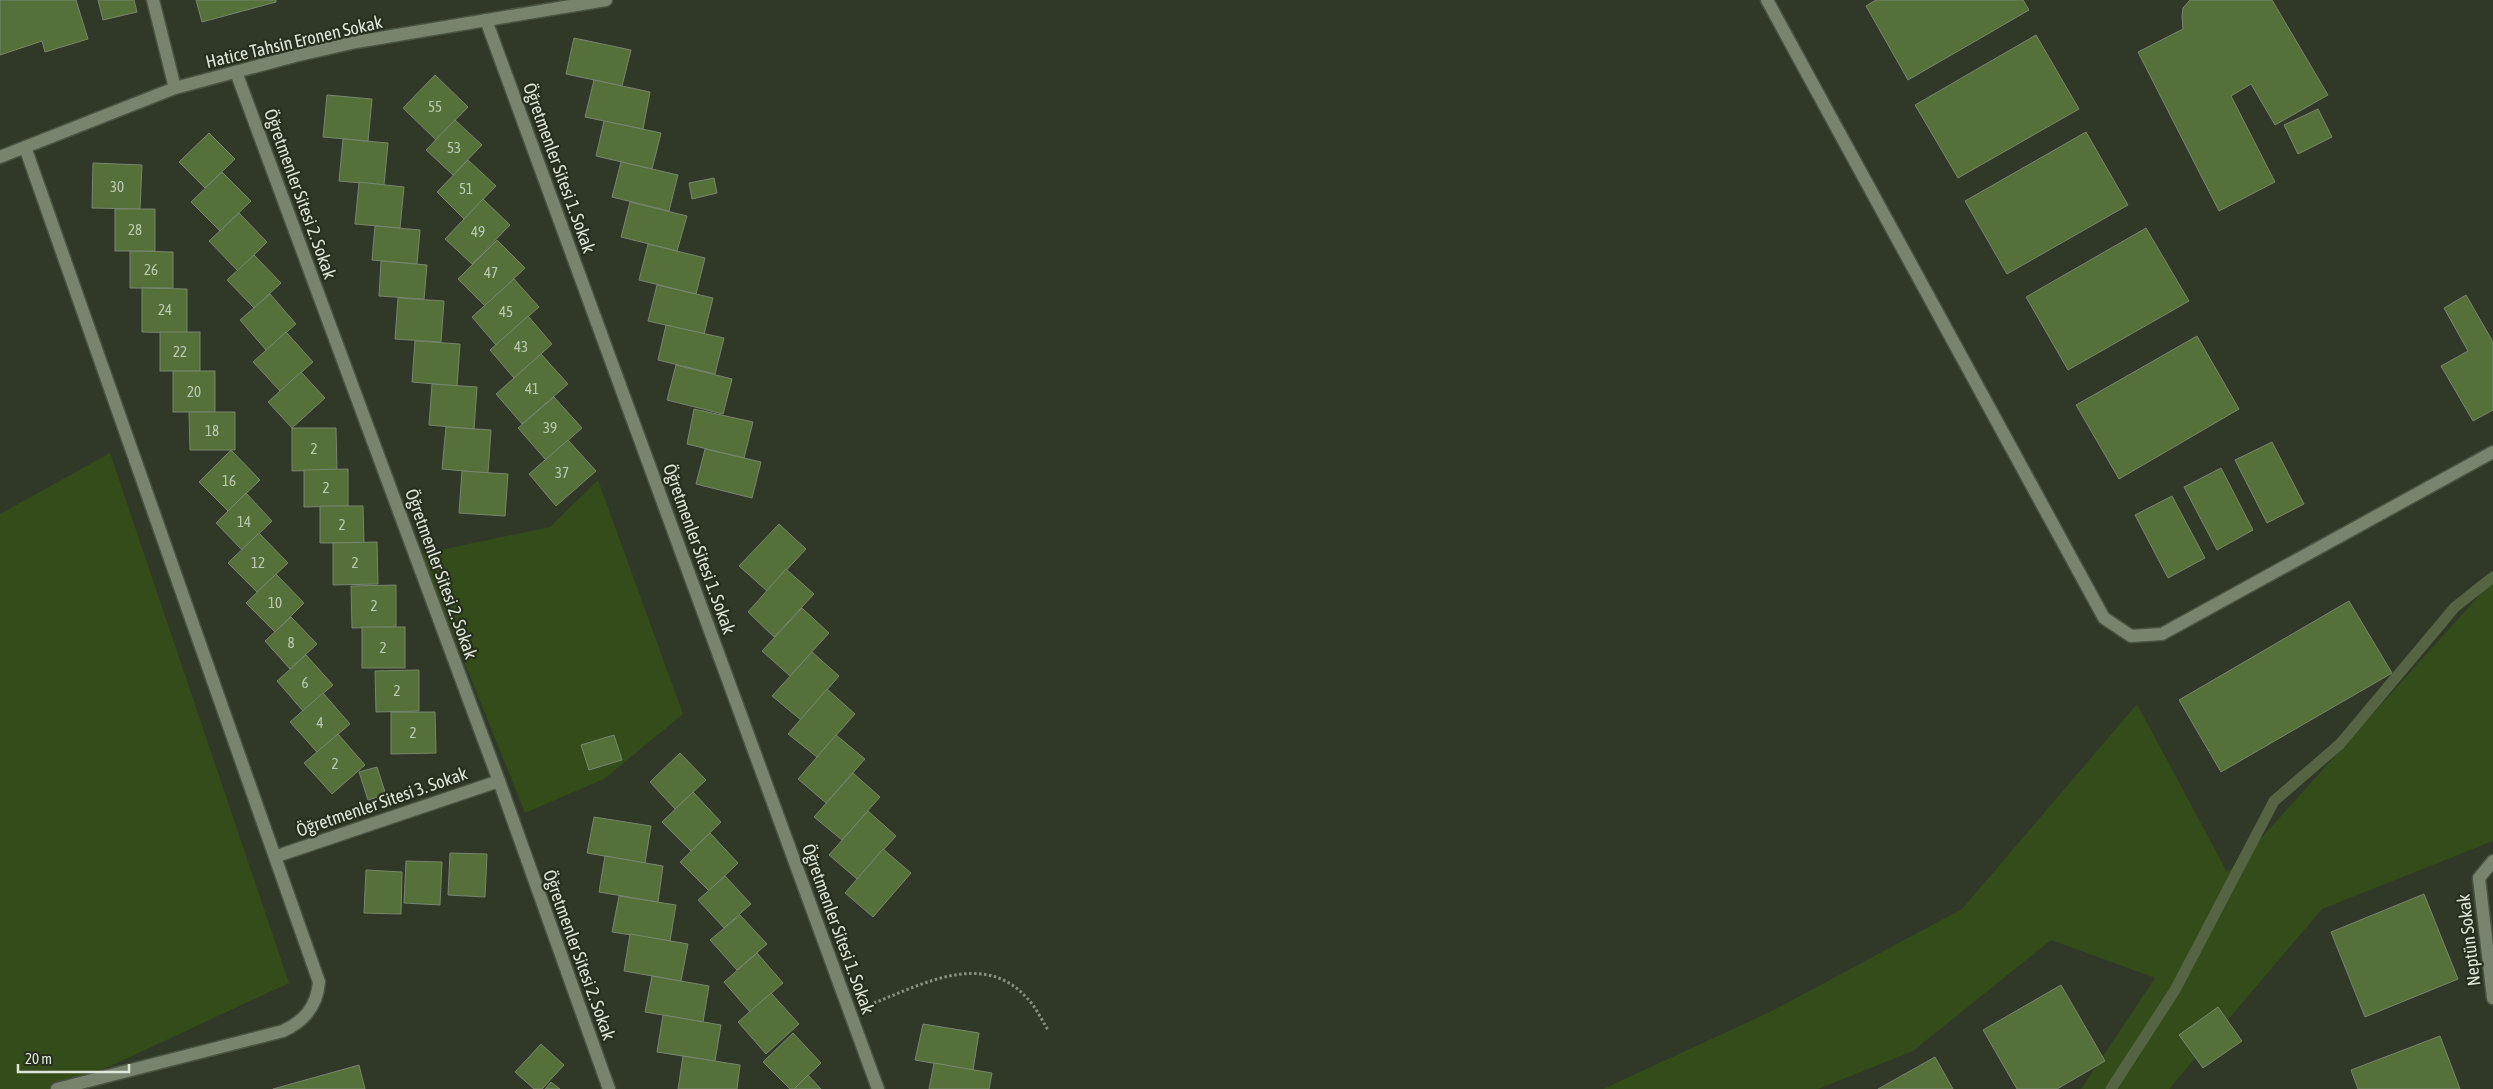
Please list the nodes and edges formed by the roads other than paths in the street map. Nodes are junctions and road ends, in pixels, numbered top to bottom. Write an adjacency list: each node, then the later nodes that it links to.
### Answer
1 (153, 0): 6 (street)
2 (606, 0): 4 (street, Hatice Tahsin Eronen Sokak)
3 (1767, 0): 9 (street)
4 (486, 20): 5 (street, Hatice Tahsin Eronen Sokak); 16 (street, Öğretmenler Sitesi 1. Sokak)
5 (236, 72): 6 (street, Hatice Tahsin Eronen Sokak); 10 (street, Öğretmenler Sitesi 2. Sokak)
6 (175, 88): 7 (street, Hatice Tahsin Eronen Sokak)
7 (25, 147): 8 (street, Hatice Tahsin Eronen Sokak); 11 (street)
8 (0, 157)
9 (2493, 452)
10 (499, 781): 11 (street, Öğretmenler Sitesi 3. Sokak); 15 (street, Öğretmenler Sitesi 2. Sokak)
11 (277, 856): 14 (street)
12 (2493, 861): 13 (street, Neptün Sokak)
13 (2493, 998)
14 (57, 1089)
15 (609, 1089)
16 (878, 1089)

